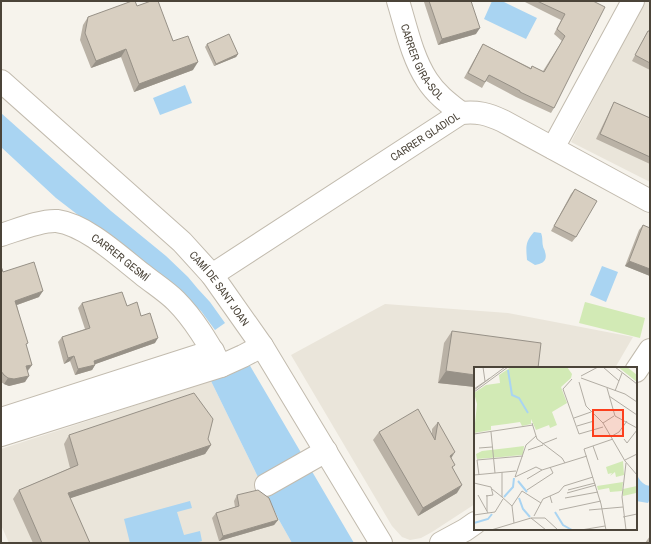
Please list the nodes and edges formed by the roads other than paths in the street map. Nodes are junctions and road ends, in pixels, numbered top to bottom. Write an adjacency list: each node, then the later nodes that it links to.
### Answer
1 (398, 1): 4 (street, CARRER GIRA-SOL)
2 (633, 1): 5 (street)
3 (1, 81): 8 (street, CAMÍ DE SANT JOAN)
4 (461, 113): 5 (street, CARRER GLADIOL); 8 (street, CARRER GLADIOL)
5 (553, 148): 6 (street, CARRER GLADIOL)
6 (650, 201)
7 (1, 235): 10 (street, CARRER GESMÍ)
8 (212, 275): 10 (street, CAMÍ DE SANT JOAN)
9 (650, 350): 11 (street)
10 (233, 356): 12 (street); 13 (street); 14 (street, CAMÍ DE SANT JOAN)
11 (637, 370)
12 (1, 419)
13 (1, 436)
14 (326, 451): 15 (street); 17 (street, CAMÍ DE SANT JOAN)
15 (266, 485)
16 (474, 524): 18 (street)
17 (381, 543)
18 (441, 543)

